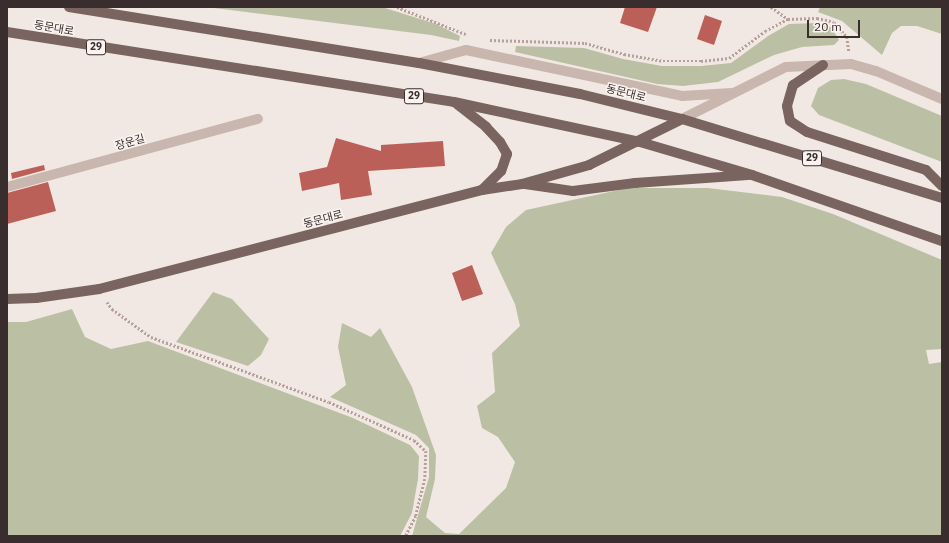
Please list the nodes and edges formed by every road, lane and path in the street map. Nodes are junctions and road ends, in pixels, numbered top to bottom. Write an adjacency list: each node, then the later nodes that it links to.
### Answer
1 (69, 7): 8 (main road, 동문대로 / 29)
2 (397, 7): 6 (path)
3 (771, 7): 4 (path)
4 (788, 19): 7 (path); 9 (path)
5 (7, 32): 13 (main road, 동문대로 / 29)
6 (476, 38)
7 (483, 39)
8 (419, 63): 11 (street); 15 (main road, 동문대로 / 29)
9 (851, 64): 10 (street); 12 (street)
10 (823, 65): 11 (street); 19 (main road)
11 (732, 93): 15 (street)
12 (942, 99)
13 (454, 102): 16 (main road, 동문대로 / 29); 21 (main road)
14 (258, 118): 20 (street, 장운길)
15 (682, 119): 16 (main road, 동문대로); 22 (main road, 동문대로 / 29)
16 (640, 142): 17 (main road, 동문대로 / 29); 18 (main road, 동문대로)
17 (752, 174): 18 (main road); 23 (main road, 동문대로 / 29)
18 (522, 184): 21 (main road, 동문대로)
19 (942, 186)
20 (7, 187)
21 (482, 190): 24 (main road, 동문대로)
22 (942, 198)
23 (942, 241)
24 (99, 289): 25 (main road, 동문대로); 26 (path)
25 (7, 298)
26 (406, 536)

